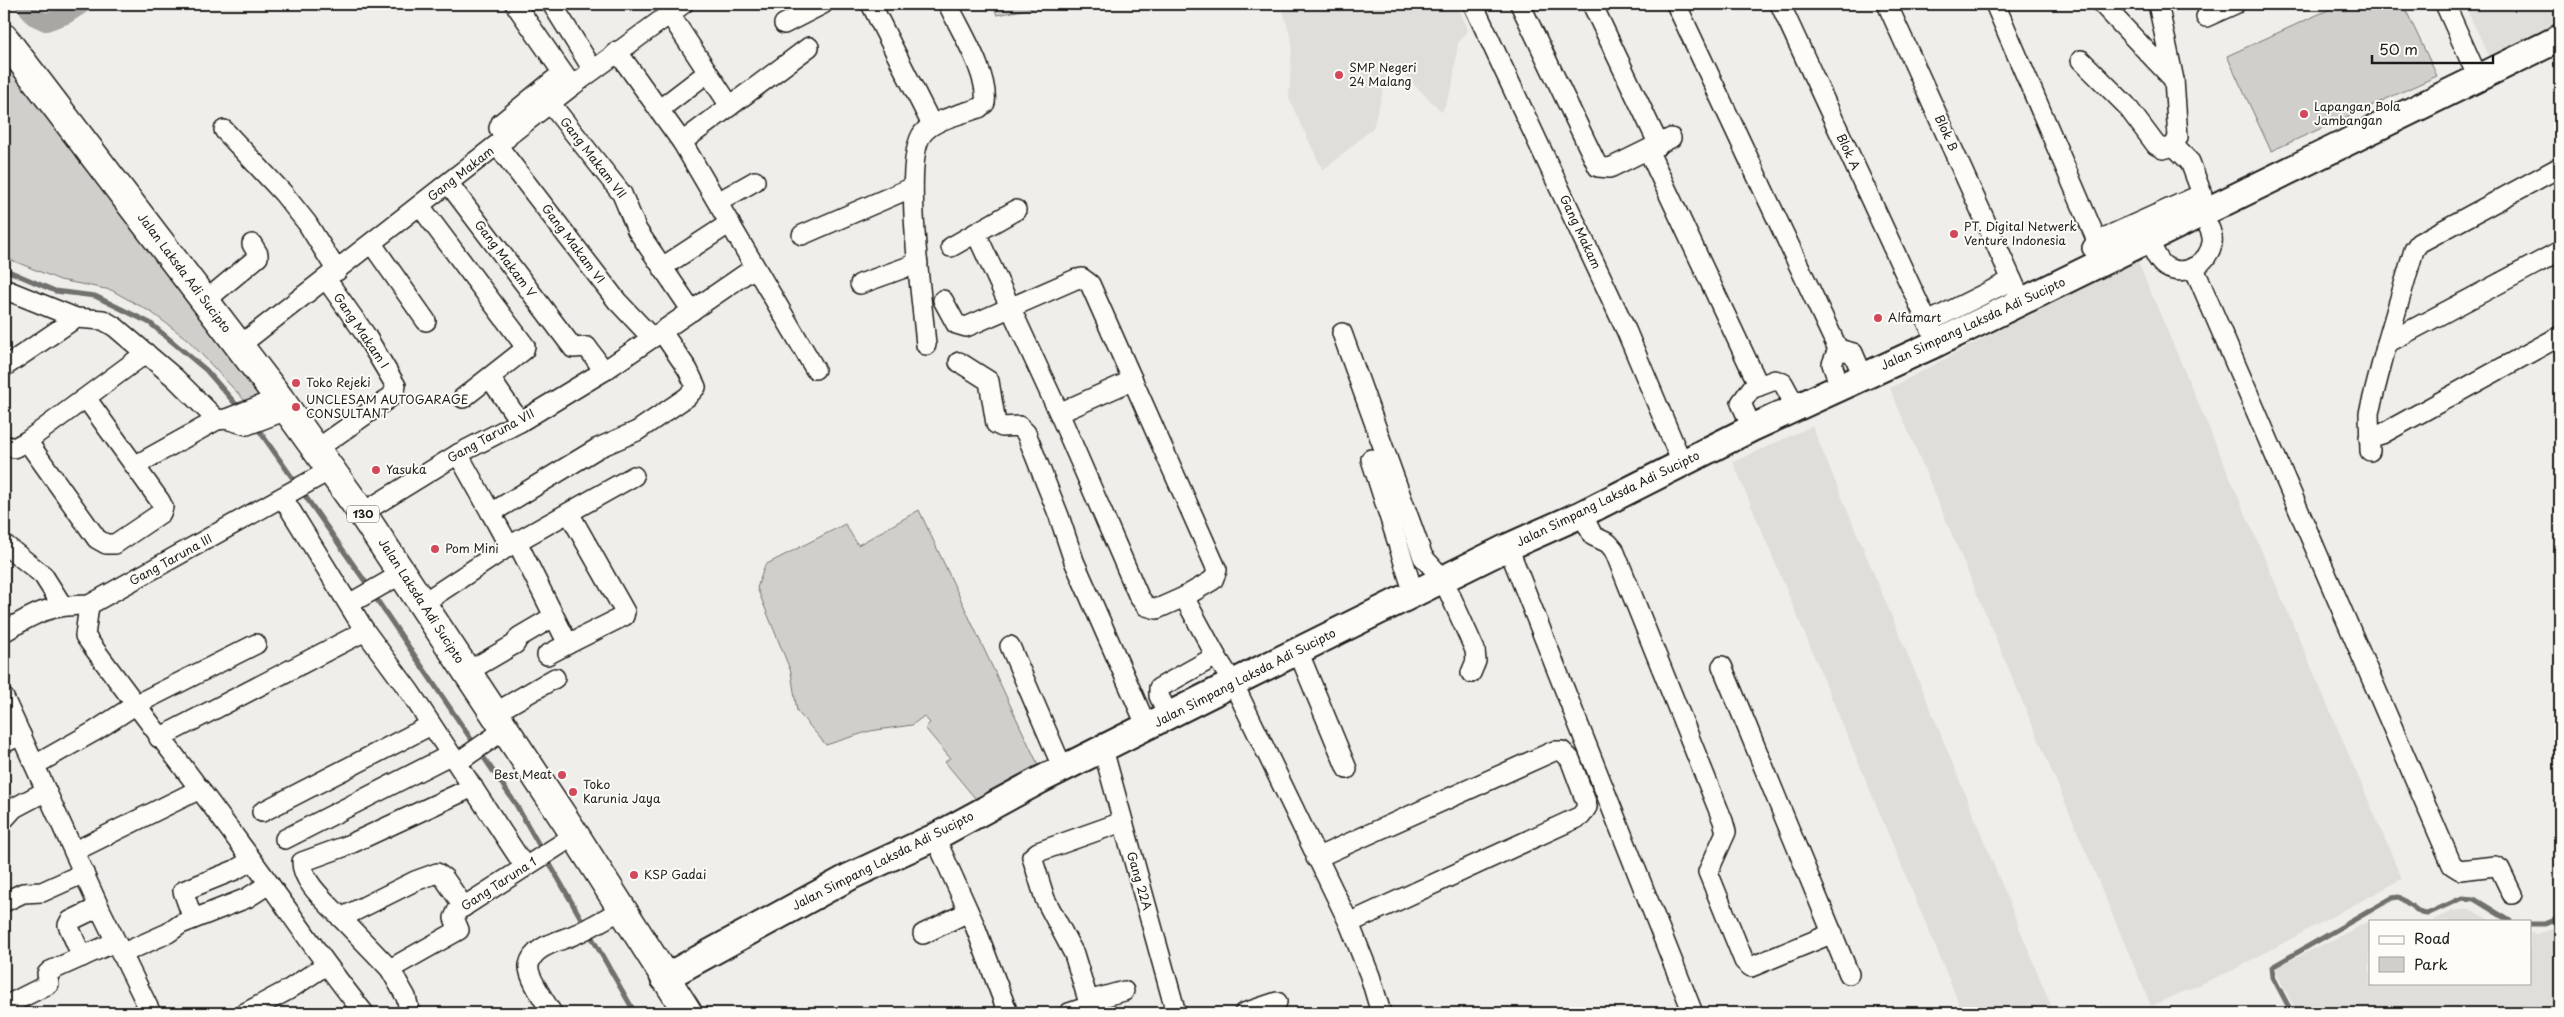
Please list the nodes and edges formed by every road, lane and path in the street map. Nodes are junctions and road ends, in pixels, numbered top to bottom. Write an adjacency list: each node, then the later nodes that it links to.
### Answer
1 (515, 4): 27 (street)
2 (552, 4): 25 (street)
3 (823, 4): 19 (street)
4 (872, 4): 33 (street)
5 (948, 4): 33 (street)
6 (1473, 4): 101 (street, Gang Makam)
7 (1520, 4): 37 (street)
8 (1592, 4): 37 (street)
9 (1676, 4): 77 (street)
10 (1780, 4): 71 (street, Blok A)
11 (1888, 4): 63 (street, Blok B)
12 (1995, 4): 55 (street)
13 (2102, 4): 28 (street)
14 (2158, 4): 28 (street)
15 (2235, 4): 18 (street)
16 (2445, 4): 29 (street)
17 (676, 8): 23 (street, Gang Makam); 26 (street)
18 (2206, 17)
19 (784, 24)
20 (4, 38): 65 (main road, Jalan Laksda Adi Sucipto / 130)
21 (2560, 38): 29 (street, Jalan Simpang Laksda Adi Sucipto)
22 (809, 47): 31 (street)
23 (618, 51): 25 (street, Gang Makam); 32 (street)
24 (2081, 60): 38 (street)
25 (593, 70): 27 (street, Gang Makam)
26 (708, 73): 31 (street); 32 (street)
27 (566, 80): 30 (street, Gang Makam); 35 (street)
28 (2174, 80): 38 (street)
29 (2479, 80): 45 (street, Jalan Simpang Laksda Adi Sucipto)
30 (550, 103): 35 (street, Gang Makam); 57 (street, Gang Makam VII)
31 (730, 106): 36 (street)
32 (660, 109): 36 (street)
33 (932, 125): 42 (street)
34 (224, 130): 60 (street, Gang Makam I)
35 (502, 142): 41 (street, Gang Makam); 72 (street, Gang Makam VI)
36 (682, 142): 43 (street)
37 (1659, 144): 87 (street)
38 (2174, 146): 45 (street)
39 (2560, 167): 74 (street)
40 (755, 181): 43 (street)
41 (449, 184): 44 (street, Gang Makam); 82 (street, Gang Makam V)
42 (913, 187): 49 (street); 56 (street)
43 (718, 202): 47 (street)
44 (420, 206): 52 (street, Gang Makam); 84 (street)
45 (2205, 206): 50 (street, Jalan Simpang Laksda Adi Sucipto); 55 (street); 59 (street)
46 (1016, 210): 48 (street)
47 (730, 223): 57 (street); 58 (street)
48 (976, 233): 53 (street); 66 (street)
49 (802, 235)
50 (2149, 240): 55 (street, Jalan Simpang Laksda Adi Sucipto); 59 (street)
51 (252, 244): 65 (street)
52 (372, 244): 60 (street, Gang Makam); 69 (street)
53 (951, 247)
54 (2560, 251): 74 (street)
55 (2102, 254): 63 (street, Jalan Simpang Laksda Adi Sucipto)
56 (918, 263): 61 (street); 75 (street)
57 (664, 266): 67 (street, Gang Makam VII)
58 (754, 268): 67 (street, Gang Taruna VII); 81 (street)
59 (2194, 268): 162 (street)
60 (332, 275): 76 (street, Gang Makam); 86 (street, Gang Makam I)
61 (860, 284)
62 (4, 289): 68 (street)
63 (2017, 291): 71 (street, Jalan Simpang Laksda Adi Sucipto)
64 (943, 300): 66 (street)
65 (205, 301): 76 (main road, Jalan Laksda Adi Sucipto / 130)
66 (1009, 309): 85 (street); 93 (street)
67 (692, 311): 72 (street, Gang Taruna VII)
68 (76, 318): 78 (street); 80 (street)
69 (426, 322)
70 (1342, 333): 113 (street)
71 (1932, 333): 83 (street, Jalan Simpang Laksda Adi Sucipto)
72 (657, 335): 82 (street, Gang Taruna VII); 107 (street, Gang Makam VI)
73 (2560, 336): 74 (street)
74 (2387, 344)
75 (926, 345)
76 (239, 346): 91 (main road, Jalan Laksda Adi Sucipto / 130)
77 (1838, 349): 83 (street); 88 (street)
78 (146, 353): 89 (street); 94 (street)
79 (959, 362): 136 (street)
80 (4, 368)
81 (814, 369)
82 (604, 371): 95 (street, Gang Taruna VII)
83 (1863, 376): 88 (street, Jalan Simpang Laksda Adi Sucipto)
84 (490, 378): 90 (street); 95 (street)
85 (1133, 380): 93 (street); 115 (street)
86 (395, 383): 104 (street, Gang Taruna III)
87 (1758, 386): 92 (street); 96 (street)
88 (1840, 387): 92 (street, Jalan Simpang Laksda Adi Sucipto)
89 (86, 398): 97 (street); 102 (street)
90 (463, 398)
91 (274, 407): 94 (street); 104 (main road, Jalan Laksda Adi Sucipto / 130)
92 (1796, 407): 96 (street, Jalan Simpang Laksda Adi Sucipto)
93 (1059, 413): 115 (street)
94 (233, 419): 102 (street)
95 (520, 422): 99 (street, Gang Taruna VII)
96 (1752, 428): 101 (street, Jalan Simpang Laksda Adi Sucipto)
97 (27, 441): 98 (street); 102 (street)
98 (4, 445)
99 (458, 454): 105 (street, Gang Taruna VII); 107 (street)
100 (1371, 459): 114 (street)
101 (1682, 463): 108 (street, Jalan Simpang Laksda Adi Sucipto)
102 (136, 465)
103 (634, 476): 106 (street)
104 (307, 478): 105 (main road, Jalan Laksda Adi Sucipto / 130); 117 (street); 119 (street, Gang Taruna III)
105 (362, 513): 112 (main road, Jalan Laksda Adi Sucipto / 130)
106 (569, 513): 109 (street); 124 (street)
107 (491, 514): 109 (street)
108 (1582, 514): 110 (street, Jalan Simpang Laksda Adi Sucipto); 172 (street)
109 (513, 544): 116 (street); 120 (street)
110 (1508, 547): 113 (street, Jalan Simpang Laksda Adi Sucipto); 194 (street)
111 (6, 549): 118 (street)
112 (403, 573): 116 (main road, Jalan Laksda Adi Sucipto / 130); 117 (street)
113 (1443, 579): 114 (street, Jalan Simpang Laksda Adi Sucipto); 131 (street)
114 (1414, 594): 126 (street, Jalan Simpang Laksda Adi Sucipto)
115 (1184, 597): 128 (street)
116 (423, 603): 130 (main road, Jalan Laksda Adi Sucipto / 130)
117 (349, 604): 121 (street)
118 (62, 605): 119 (street, Gang Taruna III); 122 (street, Gang Taruna III)
119 (89, 605): 135 (street)
120 (553, 616): 124 (street); 130 (street)
121 (365, 631): 137 (street); 140 (street)
122 (4, 632)
123 (256, 644): 135 (street)
124 (568, 644): 127 (street)
125 (1010, 646): 145 (street)
126 (1298, 651): 133 (street, Jalan Simpang Laksda Adi Sucipto); 146 (street)
127 (546, 655)
128 (1216, 656): 133 (street); 136 (street)
129 (1722, 666): 172 (street)
130 (467, 672): 138 (main road, Jalan Laksda Adi Sucipto / 130)
131 (1472, 673)
132 (555, 678): 138 (street)
133 (1233, 683): 136 (street, Jalan Simpang Laksda Adi Sucipto); 157 (street)
134 (4, 698): 139 (street)
135 (135, 705): 140 (street); 144 (street)
136 (1158, 722): 142 (street, Jalan Simpang Laksda Adi Sucipto)
137 (431, 724): 143 (street); 150 (street)
138 (495, 728): 143 (street); 153 (main road, Jalan Laksda Adi Sucipto / 130)
139 (21, 735): 141 (street); 144 (street)
140 (159, 738): 148 (street)
141 (4, 743)
142 (1103, 749): 145 (street, Jalan Simpang Laksda Adi Sucipto); 152 (street, Gang 22A)
143 (458, 758): 147 (street); 155 (street)
144 (35, 765): 149 (street)
145 (1063, 769): 154 (street, Jalan Simpang Laksda Adi Sucipto)
146 (1347, 769)
147 (473, 787): 159 (street); 168 (street)
148 (200, 789): 156 (street); 158 (street)
149 (46, 791): 151 (street); 156 (street)
150 (262, 812)
151 (4, 819)
152 (1122, 822): 182 (street); 191 (street, Gang 22A)
153 (575, 835): 159 (street, Gang Taruna 1); 166 (main road, Jalan Laksda Adi Sucipto / 130)
154 (935, 837): 167 (street); 178 (street, Jalan Simpang Laksda Adi Sucipto)
155 (285, 839)
156 (75, 851): 160 (street)
157 (1316, 858): 170 (street); 170 (street)
158 (252, 860): 161 (street); 169 (street)
159 (529, 864): 164 (street, Gang Taruna 1)
160 (84, 872): 163 (street); 165 (street)
161 (269, 884): 169 (street); 175 (street)
162 (2512, 894)
163 (4, 902)
164 (464, 906): 168 (street); 176 (street, Gang Taruna 1)
165 (99, 908): 173 (street); 174 (street)
166 (621, 910): 178 (main road, Jalan Laksda Adi Sucipto / 130); 187 (street)
167 (968, 912): 171 (street); 189 (street)
168 (341, 918): 176 (street)
169 (193, 920): 173 (street)
170 (1349, 924): 193 (street)
171 (923, 934)
172 (1833, 934): 177 (street)
173 (118, 948): 174 (street); 183 (street)
174 (82, 957): 181 (street)
175 (326, 966): 184 (street); 185 (street)
176 (390, 969): 186 (street)
177 (1849, 974)
178 (664, 978): 188 (main road, Jalan Laksda Adi Sucipto / 130)
179 (1124, 990): 182 (street)
180 (1277, 1002): 192 (street)
181 (11, 1003)
182 (1090, 1007): 190 (street)
183 (142, 1011)
184 (245, 1013)
185 (364, 1013)
186 (406, 1013)
187 (552, 1013)
188 (688, 1013)
189 (1008, 1013)
190 (1070, 1013)
191 (1176, 1013)
192 (1244, 1013)
193 (1381, 1013)
194 (1693, 1013)

